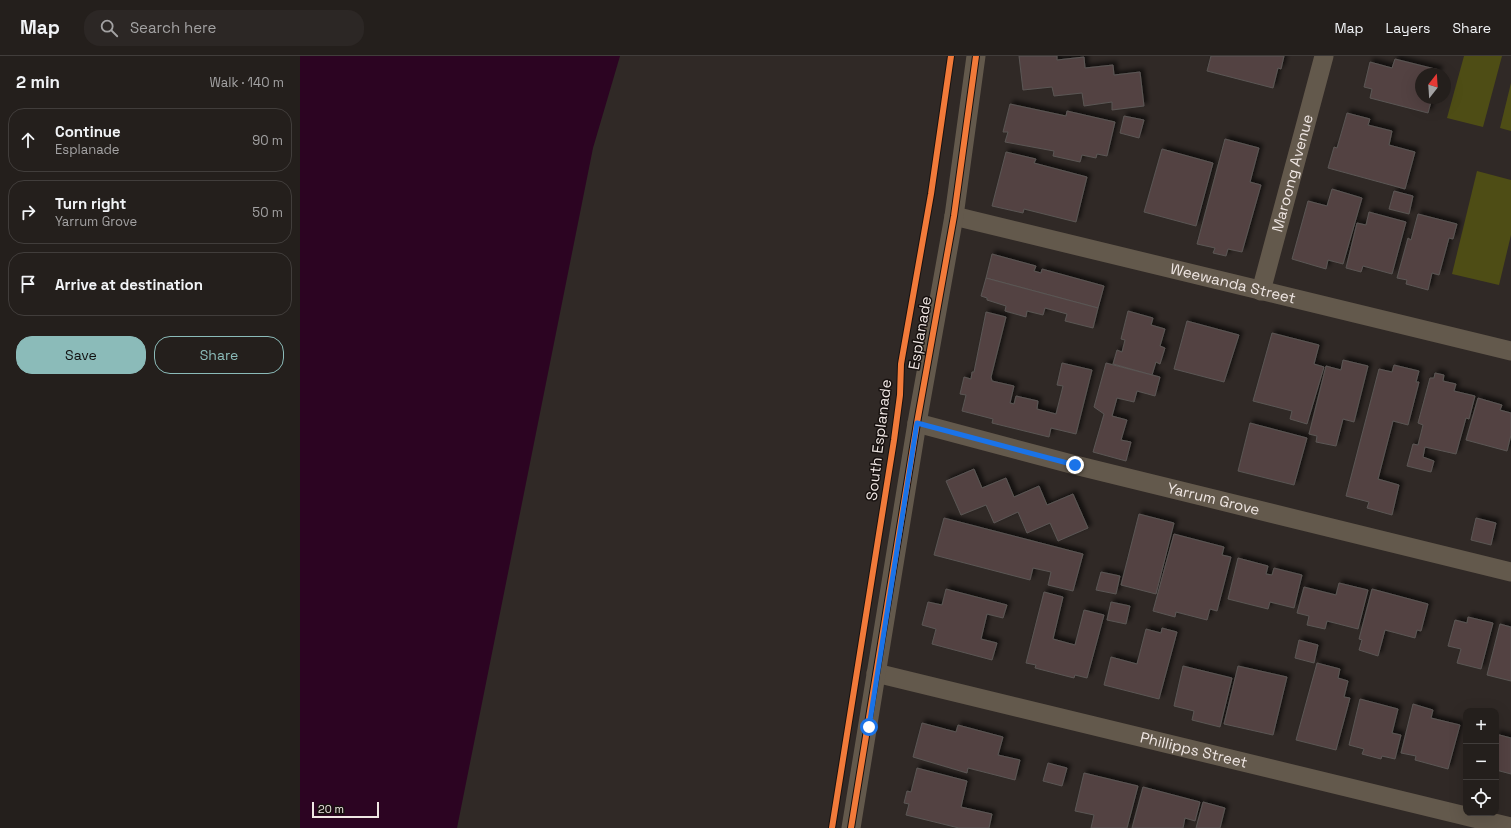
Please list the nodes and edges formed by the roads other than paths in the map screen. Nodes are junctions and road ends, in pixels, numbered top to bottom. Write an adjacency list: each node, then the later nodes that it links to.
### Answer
1 (976, 56): 3 (street, Esplanade)
2 (1324, 56): 4 (street, Maroong Avenue)
3 (954, 216): 4 (street, Weewanda Street); 6 (street, Esplanade)
4 (1262, 291): 5 (street, Weewanda Street)
5 (1511, 351)
6 (917, 423): 7 (street, Yarrum Grove); 8 (street, Esplanade)
7 (1511, 572)
8 (876, 673): 9 (street, Phillipps Street); 10 (street, Esplanade)
9 (1511, 827)
10 (851, 828)

